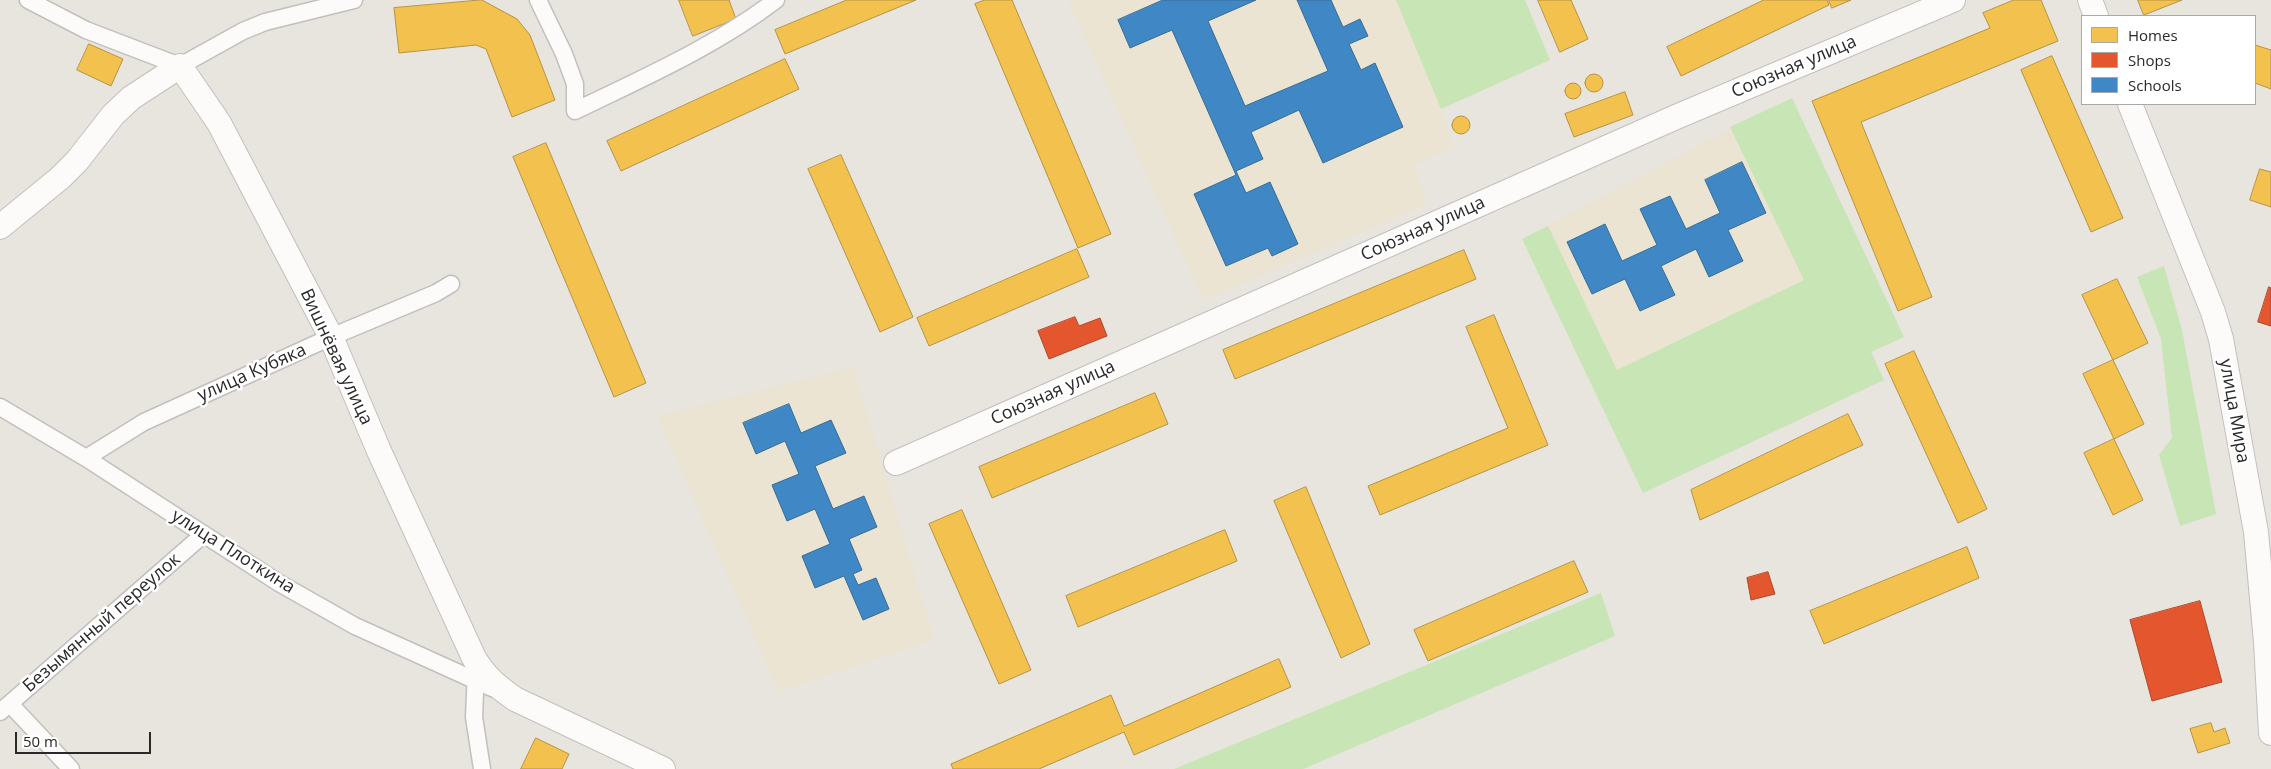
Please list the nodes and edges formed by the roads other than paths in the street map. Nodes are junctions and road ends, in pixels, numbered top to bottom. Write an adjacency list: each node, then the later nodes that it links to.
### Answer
1 (28, 0): 8 (street)
2 (354, 0): 8 (street)
3 (538, 0): 4 (street)
4 (776, 0)
5 (1953, 0): 15 (street, Союзная улица)
6 (2090, 0): 7 (street)
7 (2096, 15)
8 (180, 66): 10 (street); 12 (street, Вишнёвая улица)
9 (2130, 105): 19 (street, улица Мира)
10 (0, 227)
11 (451, 284): 12 (street, улица Кубяка)
12 (331, 337): 14 (street, улица Кубяка); 17 (street, Вишнёвая улица)
13 (0, 407): 14 (street, улица Плоткина)
14 (86, 458): 16 (street, улица Плоткина)
15 (896, 463)
16 (204, 534): 17 (street, улица Плоткина); 18 (street, Безымянный переулок)
17 (474, 669): 21 (street); 22 (street, Вишнёвая улица)
18 (5, 708): 20 (street)
19 (2271, 733)
20 (71, 769)
21 (482, 769)
22 (663, 769)

